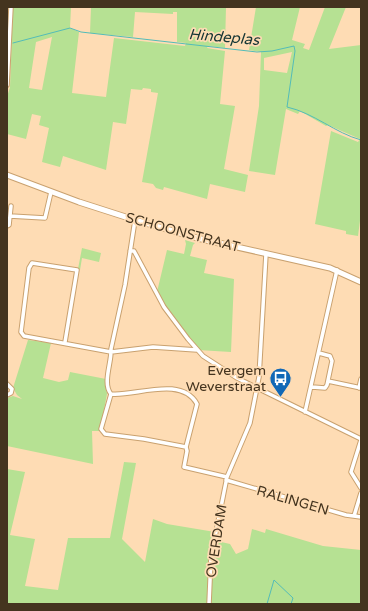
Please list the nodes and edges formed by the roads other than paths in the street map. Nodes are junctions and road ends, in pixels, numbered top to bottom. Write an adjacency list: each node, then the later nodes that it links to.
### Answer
1 (11, 7): 2 (street)
2 (7, 85)
3 (7, 175): 4 (street, SCHOONSTRAAT)
4 (51, 192): 6 (street); 7 (street, SCHOONSTRAAT)
5 (11, 206): 6 (street)
6 (10, 216): 8 (street)
7 (135, 220): 9 (street); 10 (street, SCHOONSTRAAT)
8 (7, 226)
9 (130, 251): 14 (street); 15 (street)
10 (266, 254): 11 (street, SCHOONSTRAAT); 22 (street, OVERDAM)
11 (337, 270): 12 (street, SCHOONSTRAAT); 16 (street)
12 (361, 282)
13 (65, 342): 13 (street); 15 (street)
14 (197, 350): 15 (street); 22 (street)
15 (111, 352): 23 (street)
16 (319, 353): 18 (street); 20 (street)
17 (361, 379): 21 (street)
18 (328, 381): 20 (street); 21 (street)
19 (7, 384): 24 (street)
20 (312, 387): 25 (street)
21 (360, 388)
22 (257, 389): 25 (street); 28 (street, OVERDAM)
23 (111, 394): 27 (street); 27 (street)
24 (7, 395)
25 (305, 412): 26 (street)
26 (361, 439): 29 (street)
27 (186, 447): 28 (street, RALINGEN)
28 (227, 479): 31 (street, RALINGEN); 33 (street, OVERDAM)
29 (361, 488)
30 (361, 493): 31 (street)
31 (354, 516): 32 (street, RALINGEN)
32 (361, 517)
33 (209, 604)

